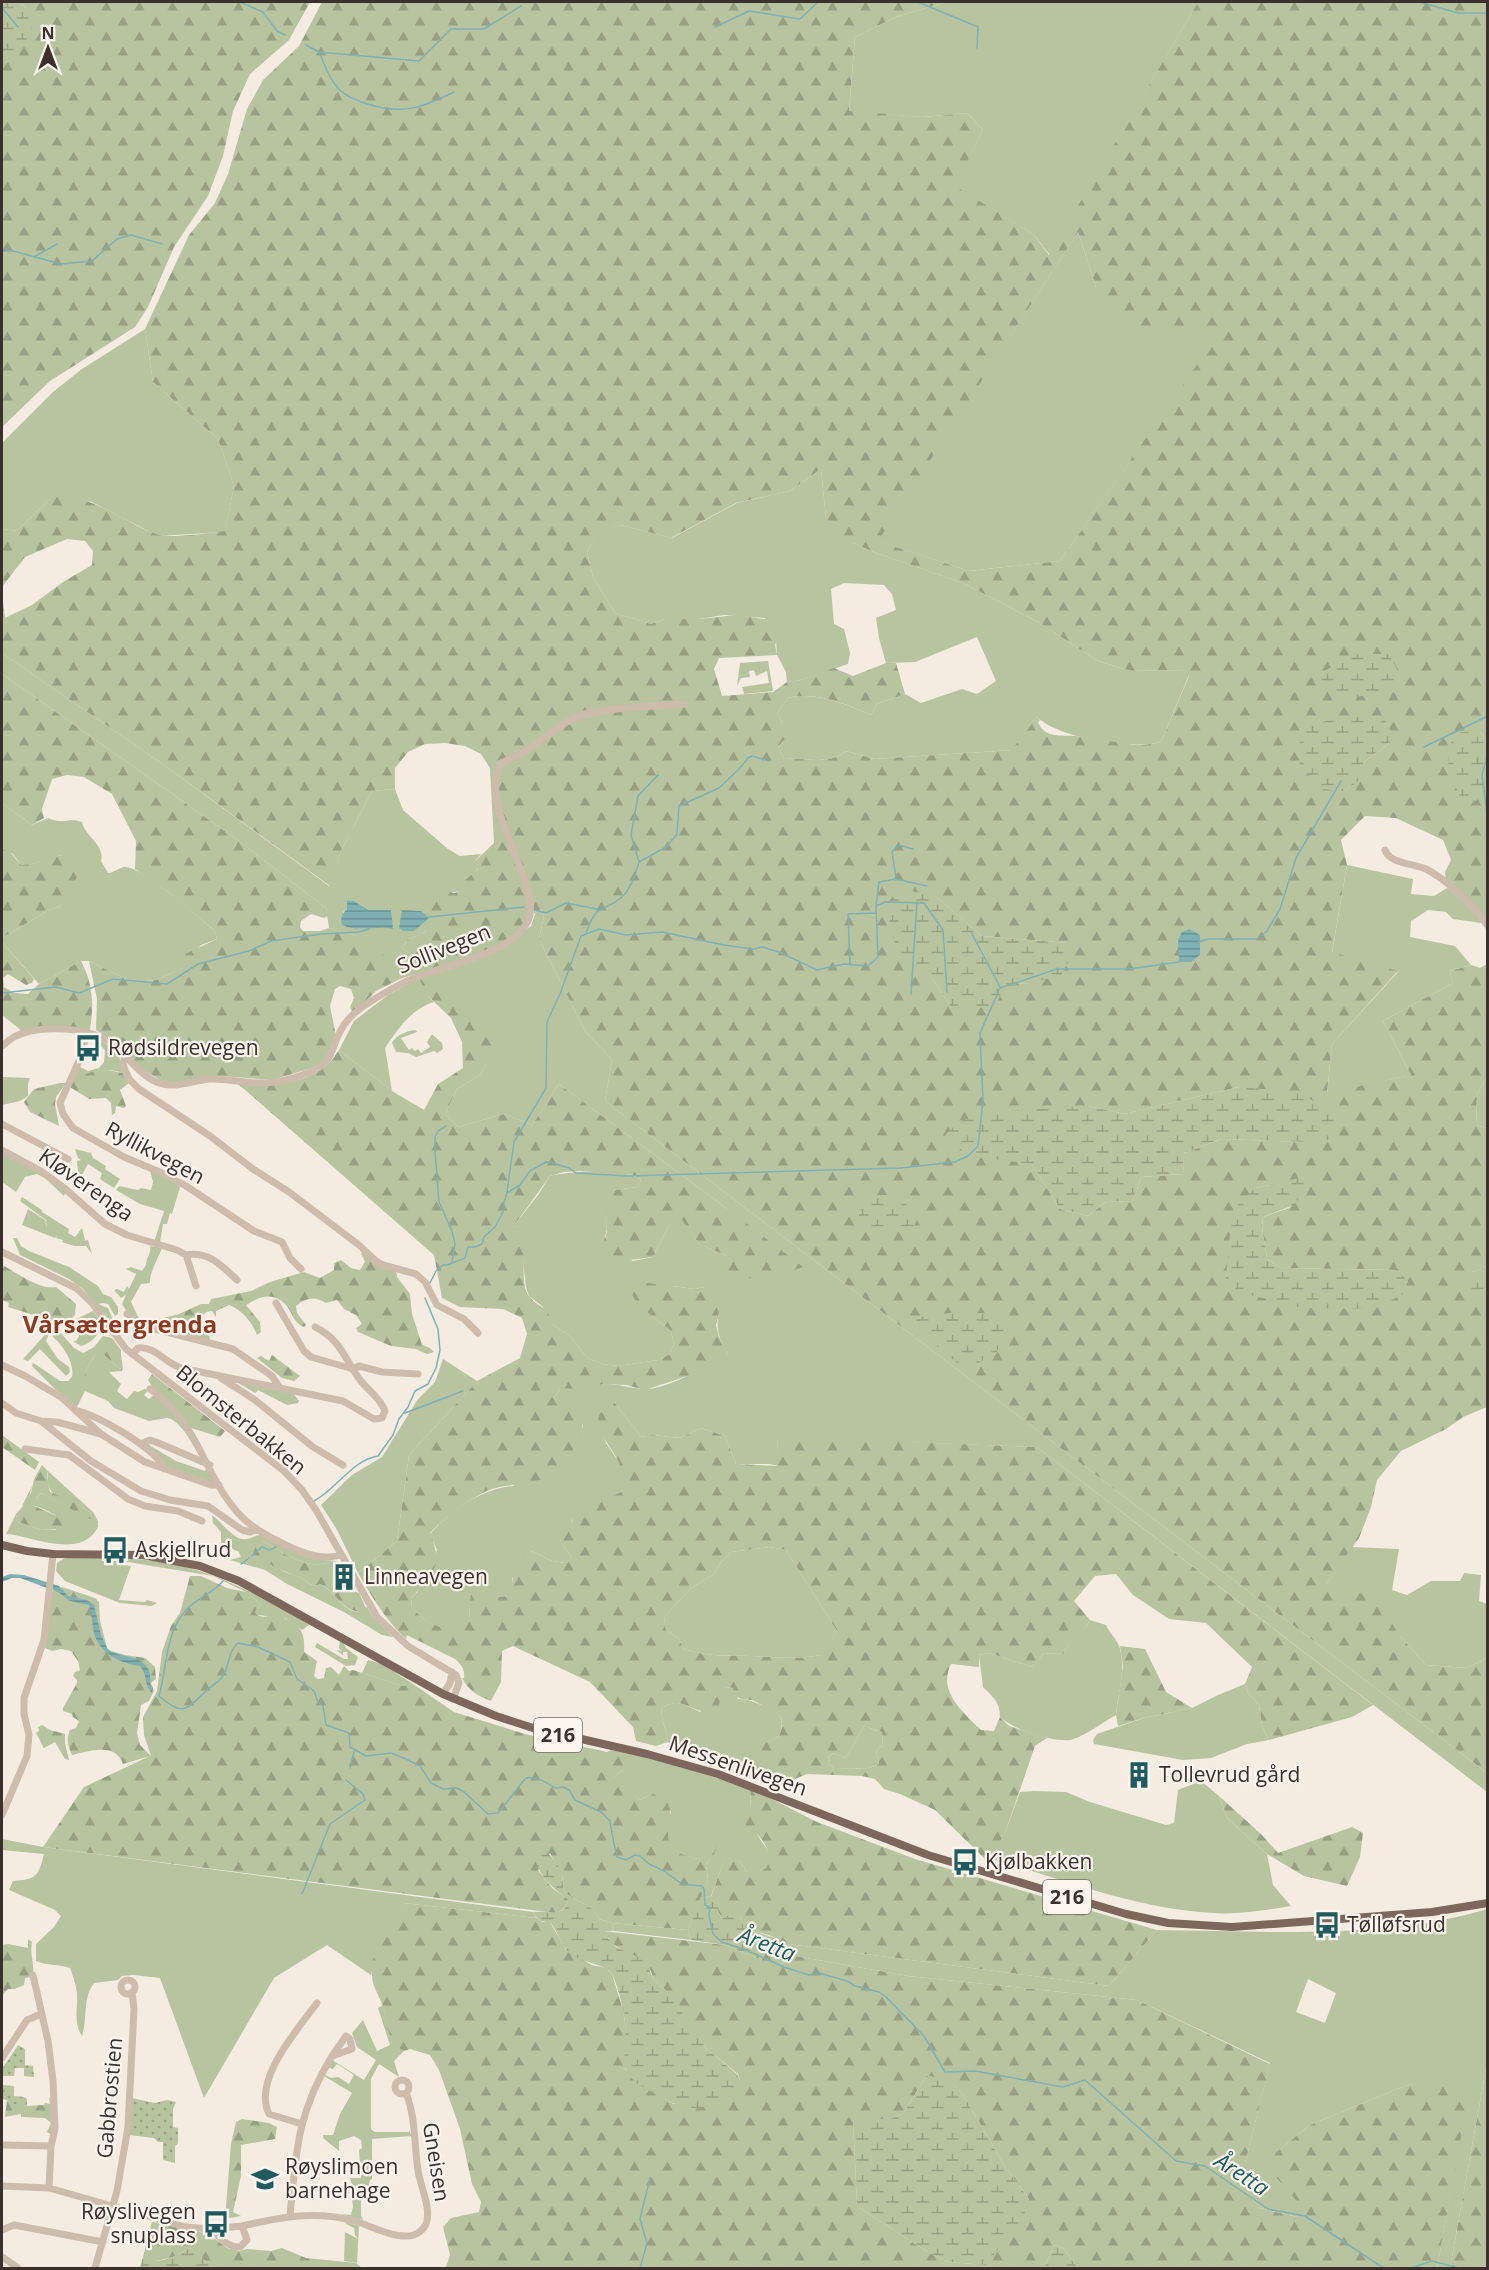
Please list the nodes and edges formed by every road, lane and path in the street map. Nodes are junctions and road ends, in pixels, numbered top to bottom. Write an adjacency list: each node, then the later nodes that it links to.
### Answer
1 (684, 704): 6 (street, Sollivegen)
2 (1385, 850): 3 (street)
3 (1488, 926)
4 (87, 1033): 5 (street); 6 (street); 12 (street, Ryllikvegen)
5 (2, 1046)
6 (125, 1055): 18 (street)
7 (2, 1124): 9 (street, Kløverenga)
8 (2, 1150): 11 (street, Kløverenga)
9 (68, 1159)
10 (2, 1252): 19 (street, Blomsterbakken)
11 (186, 1255): 13 (street, Kløverenga); 14 (street)
12 (301, 1269)
13 (237, 1280)
14 (196, 1286)
15 (276, 1303): 21 (street)
16 (127, 1314): 24 (street)
17 (315, 1327): 21 (street)
18 (478, 1333)
19 (132, 1354): 23 (street); 43 (street, Blomsterbakken)
20 (2, 1365): 27 (street)
21 (353, 1369): 22 (street); 24 (street)
22 (418, 1374)
23 (219, 1376): 24 (street); 34 (street)
24 (279, 1388)
25 (150, 1389): 33 (street)
26 (2, 1403): 28 (street)
27 (75, 1411): 29 (street); 30 (street)
28 (41, 1421): 29 (street); 32 (street)
29 (101, 1434): 35 (street)
30 (141, 1444): 33 (street); 35 (street)
31 (25, 1449): 32 (street)
32 (88, 1464): 37 (street); 38 (street)
33 (210, 1465): 36 (street)
34 (342, 1465)
35 (164, 1469): 36 (street)
36 (219, 1485): 40 (street)
37 (188, 1502): 38 (street); 40 (street)
38 (178, 1511): 39 (street)
39 (202, 1521)
40 (257, 1529): 43 (street)
41 (2, 1545): 42 (main road, Messenlivegen / 216)
42 (53, 1554): 45 (main road, Messenlivegen / 216); 47 (street)
43 (340, 1555): 44 (street, Blomsterbakken)
44 (452, 1672): 45 (street); 46 (street)
45 (443, 1694): 46 (main road, Messenlivegen / 216)
46 (453, 1699): 48 (main road, Messenlivegen / 216)
47 (2, 1815)
48 (1488, 1903)
49 (33, 1975): 52 (street)
50 (132, 1992): 61 (street, Gabbrostien)
51 (317, 2003): 56 (street)
52 (40, 2014): 54 (street); 58 (street)
53 (332, 2056): 56 (street)
54 (2, 2058)
55 (406, 2093): 62 (street, Gneisen)
56 (302, 2124): 62 (street)
57 (2, 2145): 58 (street)
58 (51, 2146): 60 (street)
59 (2, 2186): 60 (street, Gneisen)
60 (49, 2188): 61 (street, Gneisen)
61 (114, 2206): 64 (street, Gneisen); 66 (street, Gabbrostien)
62 (290, 2216): 63 (street, Gneisen)
63 (242, 2226): 64 (street, Gneisen); 64 (street)
64 (211, 2229)
65 (2, 2230): 66 (street)
66 (103, 2242): 69 (street, Gabbrostien)
67 (2, 2257): 68 (street)
68 (18, 2268)
69 (95, 2268)

